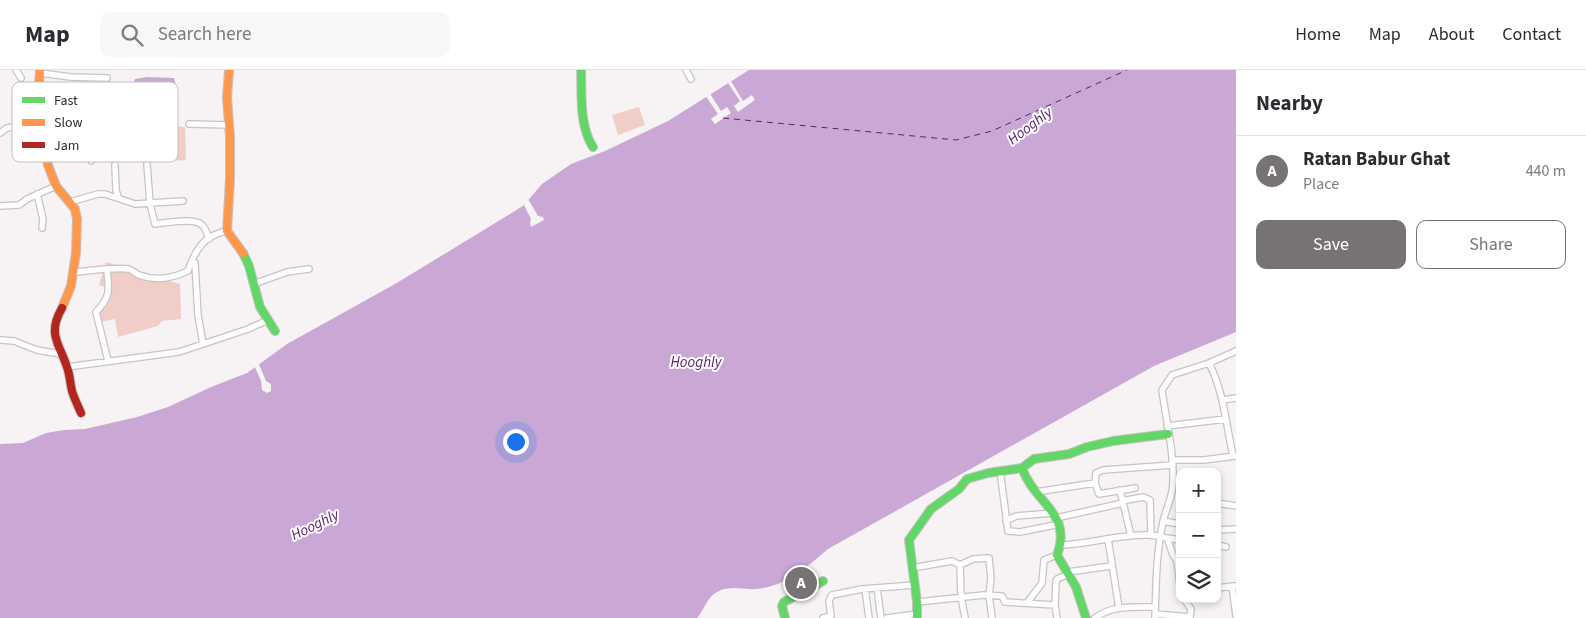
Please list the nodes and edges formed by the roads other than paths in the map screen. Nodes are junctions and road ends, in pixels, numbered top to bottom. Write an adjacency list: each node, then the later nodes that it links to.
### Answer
1 (16, 70): 6 (street)
2 (229, 70): 10 (street)
3 (581, 70): 13 (street)
4 (686, 70): 8 (street)
5 (40, 71): 7 (street)
6 (21, 78)
7 (107, 78)
8 (691, 79)
9 (189, 124): 10 (street)
10 (229, 125): 25 (street)
11 (12, 127): 12 (street)
12 (0, 133)
13 (594, 147)
14 (48, 162): 17 (street)
15 (147, 164): 22 (street)
16 (115, 165): 19 (street)
17 (56, 186): 18 (street); 20 (street)
18 (37, 194): 23 (street); 24 (street)
19 (118, 197): 20 (street); 22 (street)
20 (70, 202): 30 (street)
21 (183, 202): 22 (street)
22 (150, 204): 26 (street)
23 (0, 206)
24 (42, 228)
25 (227, 231): 26 (street); 31 (street)
26 (209, 239): 29 (street)
27 (195, 263): 35 (street)
28 (309, 269): 31 (street)
29 (107, 270): 30 (street); 38 (street)
30 (74, 272): 37 (street)
31 (254, 284): 32 (street)
32 (268, 320): 33 (street); 35 (street)
33 (275, 332)
34 (0, 340): 37 (street)
35 (203, 344): 38 (street)
36 (1236, 351): 39 (street)
37 (60, 354): 40 (street)
38 (108, 362): 40 (street)
39 (1209, 363): 42 (street); 45 (street)
40 (67, 367): 43 (street)
41 (1236, 398): 42 (street)
42 (1223, 400): 44 (street)
43 (81, 412)
44 (1226, 419): 45 (street); 46 (street)
45 (1168, 430): 47 (street); 48 (street)
46 (1234, 456): 47 (street)
47 (1172, 463): 50 (street); 54 (street)
48 (1022, 468): 49 (street); 53 (street)
49 (1000, 471): 60 (street); 80 (street)
50 (1095, 483): 52 (street); 53 (street)
51 (1135, 488): 52 (street)
52 (1120, 490): 56 (street)
53 (1036, 492): 59 (street)
54 (1173, 495): 55 (street); 61 (street)
55 (1176, 496)
56 (1123, 502): 59 (street); 65 (street); 66 (street)
57 (1221, 504): 58 (street)
58 (1236, 506)
59 (1056, 518): 60 (street); 60 (street); 71 (street)
60 (1006, 521)
61 (1163, 521): 62 (street); 67 (street)
62 (1176, 523)
63 (1236, 529): 64 (street)
64 (1221, 530)
65 (1152, 535): 66 (street); 67 (street)
66 (1131, 536): 70 (street)
67 (1160, 537): 68 (street); 94 (street)
68 (1167, 538): 69 (street); 75 (street)
69 (1176, 539)
70 (1108, 540): 71 (street); 79 (street)
71 (1062, 545): 74 (street)
72 (1221, 546): 73 (street)
73 (1226, 547)
74 (1058, 555): 81 (street); 91 (street)
75 (1173, 555): 76 (street); 77 (street)
76 (1176, 555)
77 (1176, 560)
78 (960, 565): 80 (street); 88 (street); 89 (street)
79 (1111, 566): 81 (street); 95 (street)
80 (912, 568): 83 (street)
81 (1068, 573): 93 (street); 109 (street)
82 (823, 581): 101 (street)
83 (915, 585): 85 (street); 90 (street)
84 (1234, 586): 86 (street); 98 (street)
85 (877, 588): 87 (street); 104 (street)
86 (1221, 588)
87 (865, 589): 99 (street); 103 (street)
88 (989, 595): 89 (street); 91 (street); 107 (street)
89 (961, 596): 90 (street); 106 (street)
90 (917, 602): 96 (street)
91 (1027, 603): 93 (street)
92 (1187, 603): 100 (street)
93 (1055, 606): 108 (street)
94 (1155, 607): 95 (street); 97 (street)
95 (1120, 608): 110 (street)
96 (917, 616): 105 (street)
97 (1155, 616): 100 (street)
98 (1236, 616)
99 (832, 617): 102 (street)
100 (1190, 617)
101 (784, 618)
102 (823, 618)
103 (869, 618)
104 (881, 618)
105 (886, 618)
106 (965, 618)
107 (992, 618)
108 (1057, 618)
109 (1086, 618)
110 (1095, 618)

